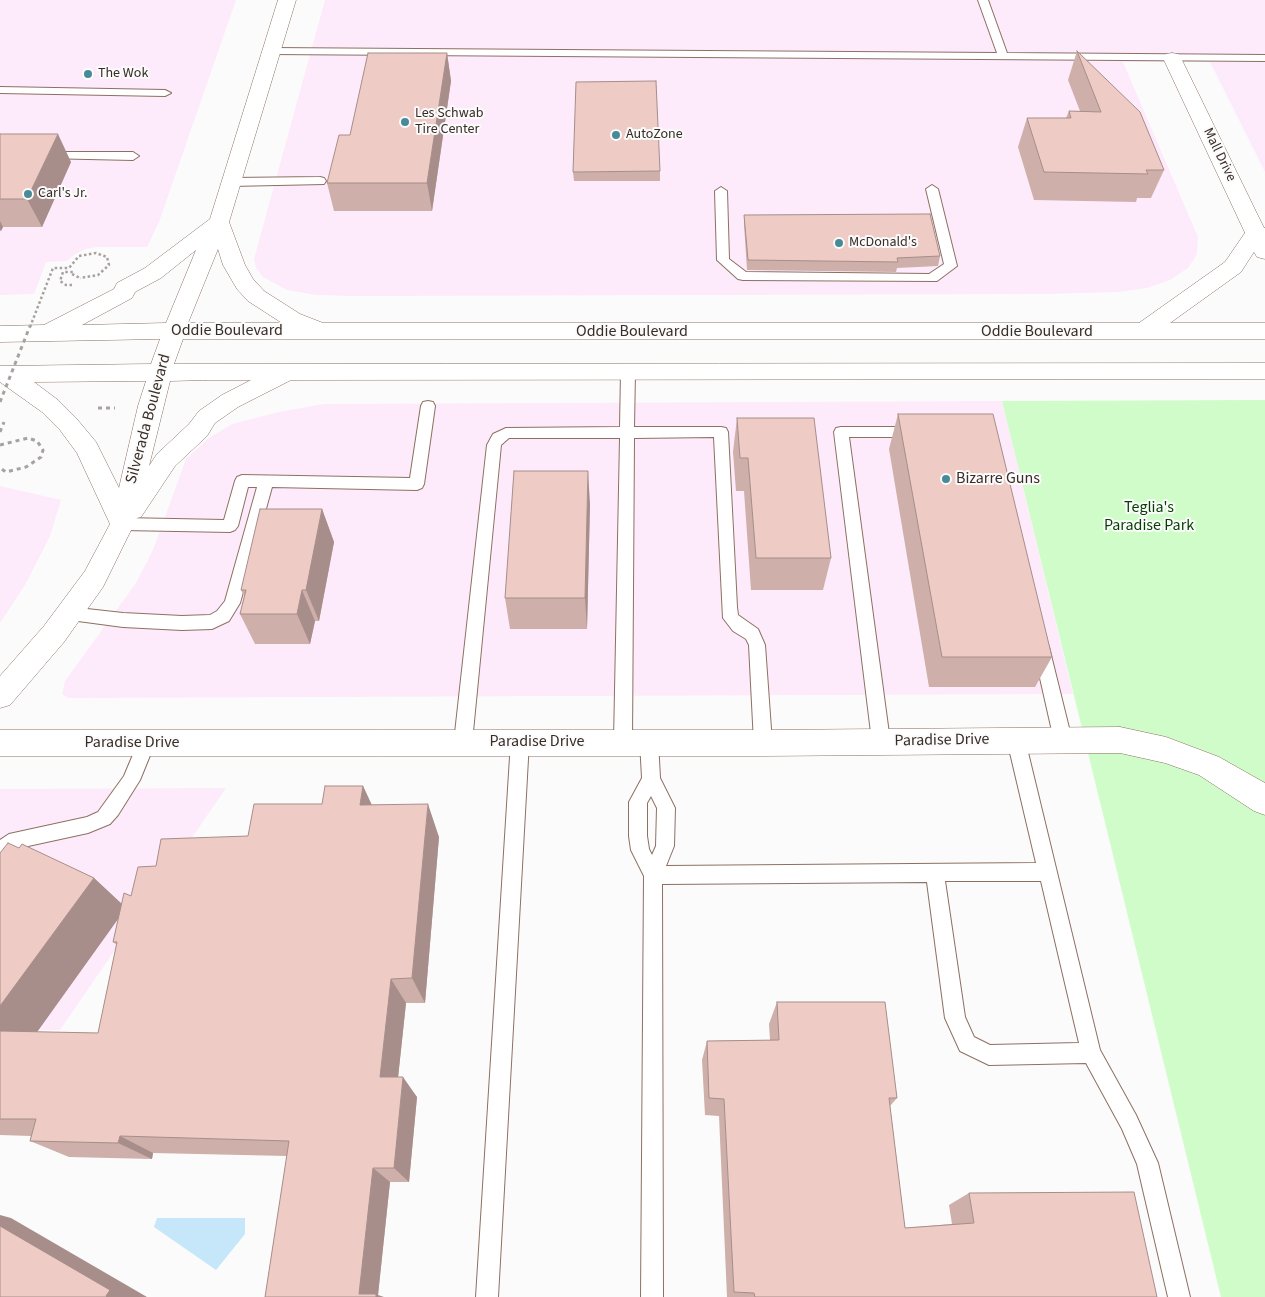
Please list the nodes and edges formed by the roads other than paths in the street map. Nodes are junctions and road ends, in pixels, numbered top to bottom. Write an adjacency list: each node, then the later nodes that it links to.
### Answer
1 (287, 0): 3 (main road, Silverada Boulevard)
2 (983, 0): 4 (lane)
3 (271, 51): 4 (lane); 12 (main road, Silverada Boulevard)
4 (1003, 56): 5 (lane)
5 (1172, 58): 6 (lane); 16 (main road, Mall Drive)
6 (1265, 58)
7 (0, 90): 8 (lane)
8 (165, 93)
9 (37, 156): 10 (lane)
10 (133, 156)
11 (320, 181): 12 (lane)
12 (231, 182): 15 (main road, Silverada Boulevard)
13 (932, 189): 14 (lane)
14 (721, 191)
15 (219, 222): 18 (main road, Silverada Boulevard); 19 (main road); 23 (main road)
16 (1260, 236): 17 (main road, Mall Drive); 21 (main road)
17 (1265, 252)
18 (175, 331): 19 (main road, Oddie Boulevard); 23 (main road, Oddie Boulevard); 25 (main road, Silverada Boulevard)
19 (322, 331): 21 (main road, Oddie Boulevard)
20 (1265, 331): 21 (main road, Oddie Boulevard)
21 (1142, 332)
22 (0, 334): 23 (main road, Oddie Boulevard)
23 (46, 334)
24 (1265, 371): 27 (main road)
25 (160, 372): 26 (main road); 28 (main road); 33 (main road, Silverada Boulevard)
26 (288, 372): 27 (main road); 33 (main road)
27 (628, 372): 30 (lane)
28 (4, 374): 33 (main road)
29 (428, 406): 32 (lane)
30 (628, 432): 40 (lane); 42 (lane); 45 (lane)
31 (926, 432): 41 (lane)
32 (266, 481): 33 (lane); 34 (lane)
33 (123, 524): 34 (main road, Silverada Boulevard)
34 (69, 614): 36 (main road, Silverada Boulevard)
35 (1037, 631): 38 (lane)
36 (4, 684)
37 (1016, 740): 38 (main road, Paradise Drive); 41 (main road, Paradise Drive); 50 (lane)
38 (1069, 740): 47 (main road, Paradise Drive)
39 (520, 741): 40 (main road, Paradise Drive); 42 (main road, Paradise Drive); 54 (lane)
40 (636, 741): 45 (main road, Paradise Drive); 46 (lane)
41 (881, 741): 45 (main road, Paradise Drive)
42 (463, 742): 44 (main road, Paradise Drive)
43 (0, 743): 44 (main road, Paradise Drive)
44 (146, 743): 48 (lane)
45 (763, 743)
46 (651, 779): 51 (lane); 51 (lane)
47 (1265, 802)
48 (0, 850)
49 (934, 872): 50 (lane); 51 (lane); 52 (lane)
50 (1046, 872): 52 (lane)
51 (653, 875): 53 (lane)
52 (1091, 1054): 55 (lane)
53 (652, 1293)
54 (487, 1297)
55 (1180, 1297)

